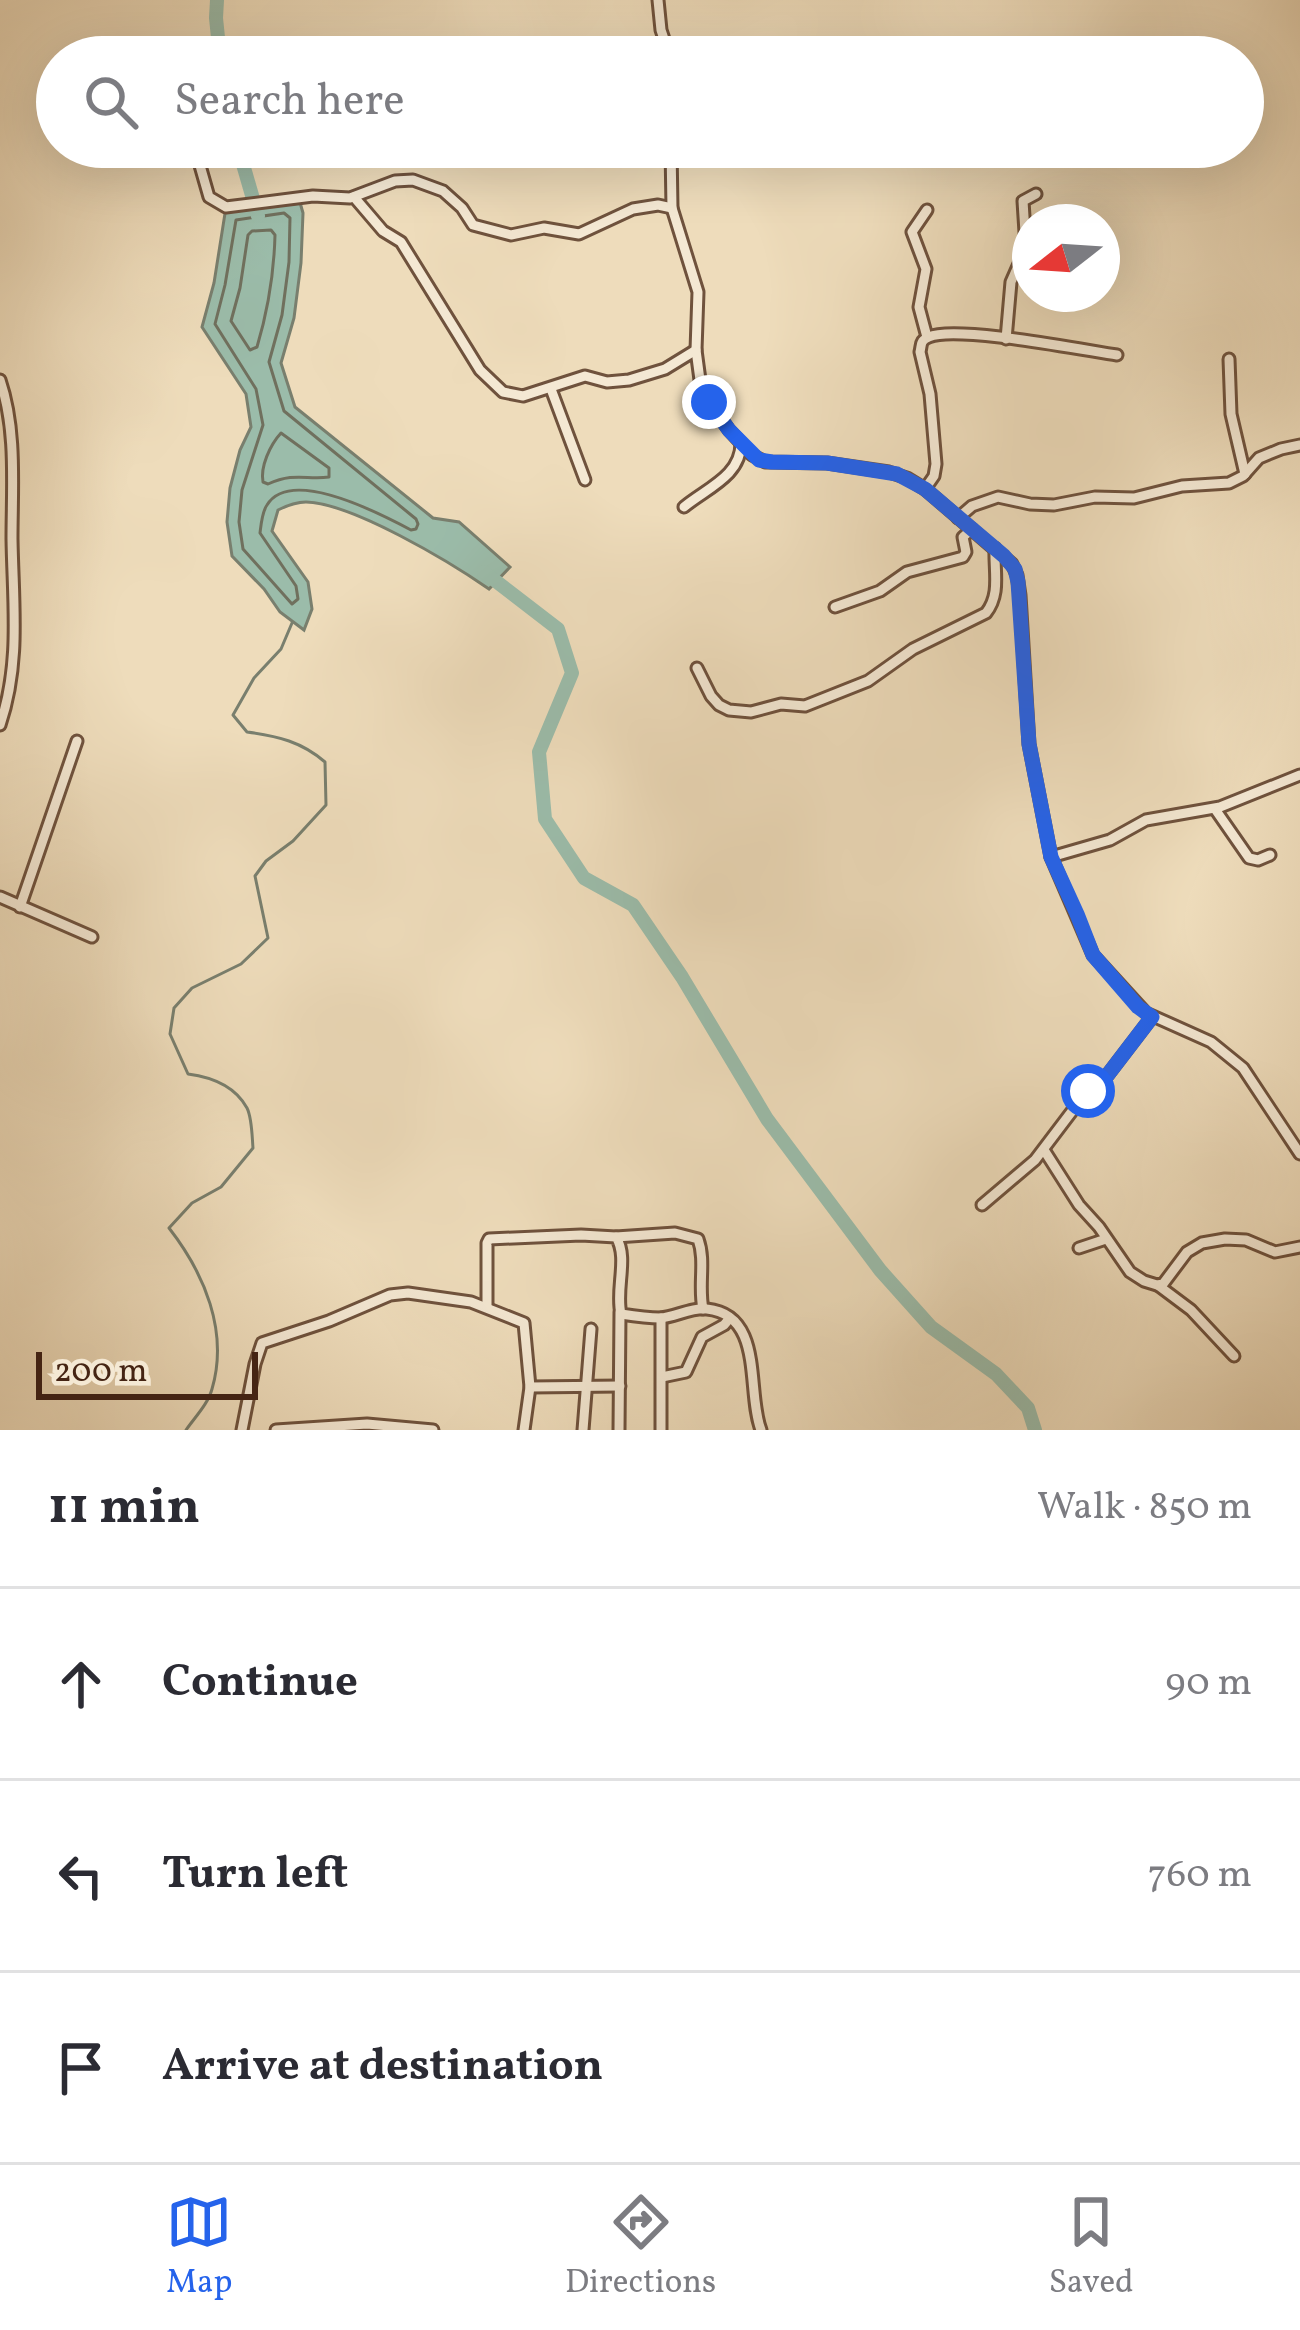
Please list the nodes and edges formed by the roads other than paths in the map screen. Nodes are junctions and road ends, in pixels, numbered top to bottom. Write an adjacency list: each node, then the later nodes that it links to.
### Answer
1 (658, 0): 2 (street)
2 (662, 36)
3 (201, 168): 6 (street)
4 (671, 168): 7 (street)
5 (1036, 194): 10 (street)
6 (354, 197): 7 (street); 15 (street)
7 (672, 208): 11 (street)
8 (926, 210): 9 (street)
9 (927, 338): 10 (street); 20 (street)
10 (1006, 339): 12 (street)
11 (696, 350): 15 (street); 16 (street)
12 (1117, 355)
13 (1229, 358): 18 (street)
14 (0, 380): 27 (street)
15 (551, 389): 19 (street)
16 (741, 443): 20 (street); 21 (street)
17 (1300, 445): 18 (street)
18 (1245, 474): 22 (street)
19 (585, 480)
20 (925, 489): 22 (street)
21 (684, 507)
22 (958, 518): 23 (street)
23 (972, 530): 24 (street); 25 (street)
24 (994, 548): 26 (street); 32 (street)
25 (835, 607)
26 (697, 668)
27 (0, 725)
28 (77, 741): 34 (street)
29 (1300, 775): 30 (street)
30 (1214, 809): 31 (street); 32 (street)
31 (1270, 855)
32 (1051, 857): 36 (street)
33 (0, 897): 34 (street)
34 (20, 907): 35 (street)
35 (92, 938)
36 (1152, 1017): 37 (street); 38 (street)
37 (1044, 1150): 39 (street); 41 (street)
38 (1300, 1154)
39 (982, 1205)
40 (616, 1237): 45 (street); 46 (street); 47 (street)
41 (1106, 1239): 43 (street); 44 (street)
42 (1300, 1246): 44 (street)
43 (1079, 1248)
44 (1159, 1286): 51 (street)
45 (487, 1307): 54 (street); 56 (street)
46 (703, 1309): 48 (street); 49 (street)
47 (620, 1312): 48 (street); 53 (street)
48 (661, 1318): 52 (street)
49 (730, 1318): 52 (street); 63 (street)
50 (590, 1329): 55 (street)
51 (1234, 1356)
52 (662, 1377): 62 (street)
53 (620, 1386): 55 (street); 61 (street)
54 (530, 1387): 55 (street); 59 (street)
55 (585, 1388): 60 (street)
56 (242, 1430)
57 (277, 1430): 58 (street)
58 (433, 1430)
59 (524, 1430)
60 (584, 1430)
61 (619, 1430)
62 (661, 1430)
63 (760, 1430)

